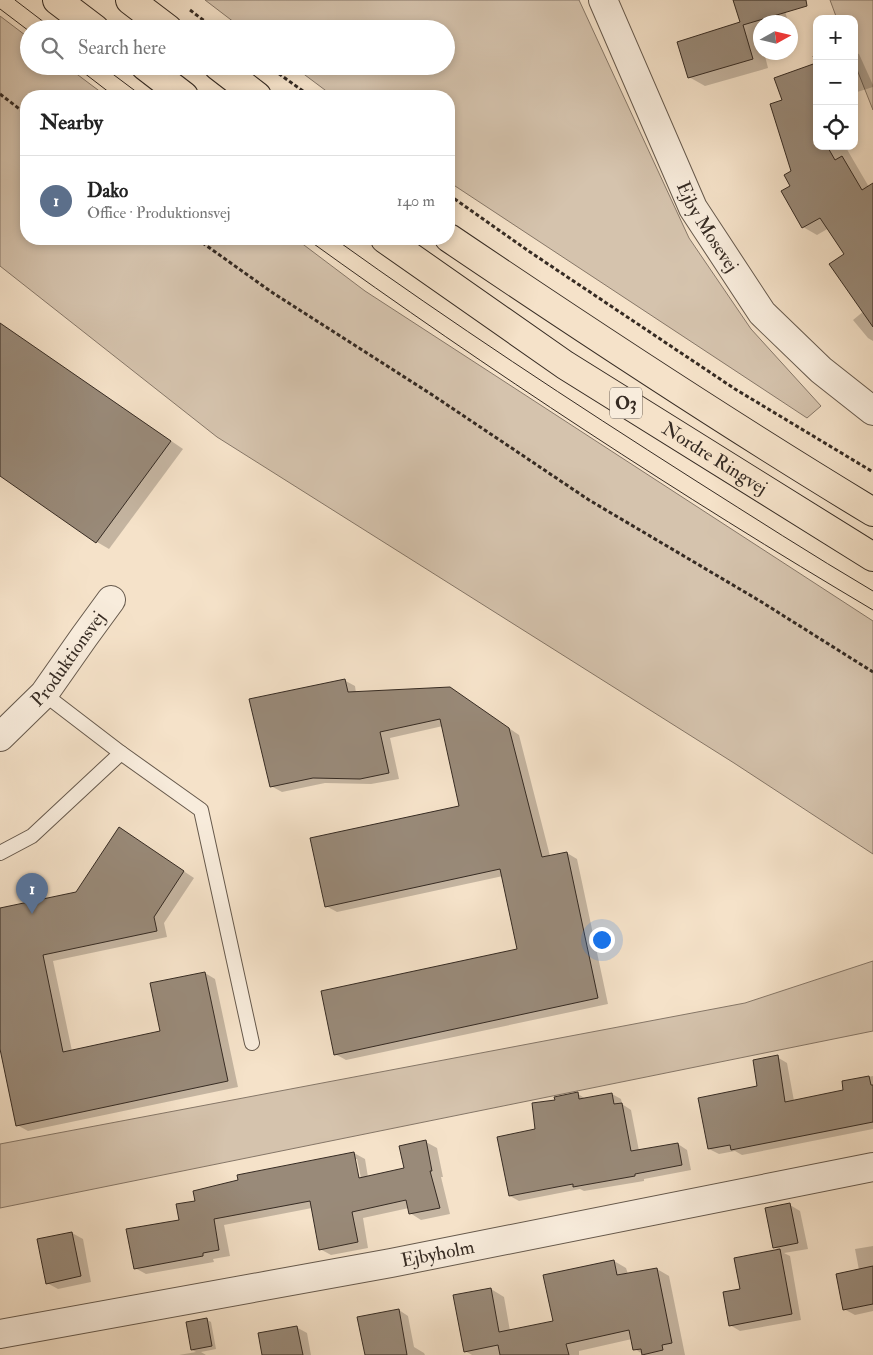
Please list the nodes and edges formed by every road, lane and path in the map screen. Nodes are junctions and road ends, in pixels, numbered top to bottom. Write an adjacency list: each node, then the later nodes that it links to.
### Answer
1 (56, 0): 5 (main road)
2 (130, 0): 6 (main road)
3 (603, 0): 20 (street, Ejby Mosevej)
4 (184, 5): 7 (path)
5 (83, 20)
6 (156, 20)
7 (203, 20)
8 (157, 75): 11 (main road)
9 (230, 75): 12 (main road)
10 (281, 75): 13 (path)
11 (176, 90)
12 (250, 90)
13 (302, 90)
14 (0, 94): 15 (path)
15 (20, 109)
16 (455, 198): 21 (path)
17 (455, 242): 22 (main road, Nordre Ringvej / O3)
18 (205, 245): 25 (path)
19 (394, 245): 23 (main road, Nordre Ringvej / O3)
20 (873, 411)
21 (873, 472)
22 (873, 512)
23 (873, 557)
24 (111, 600): 26 (street, Produktionsvej)
25 (873, 672)
26 (44, 694): 27 (street, Produktionsvej); 28 (lane)
27 (0, 738)
28 (121, 753): 29 (lane); 30 (lane)
29 (0, 854)
30 (252, 1044)
31 (873, 1167): 32 (street, Ejbyholm)
32 (0, 1334)

